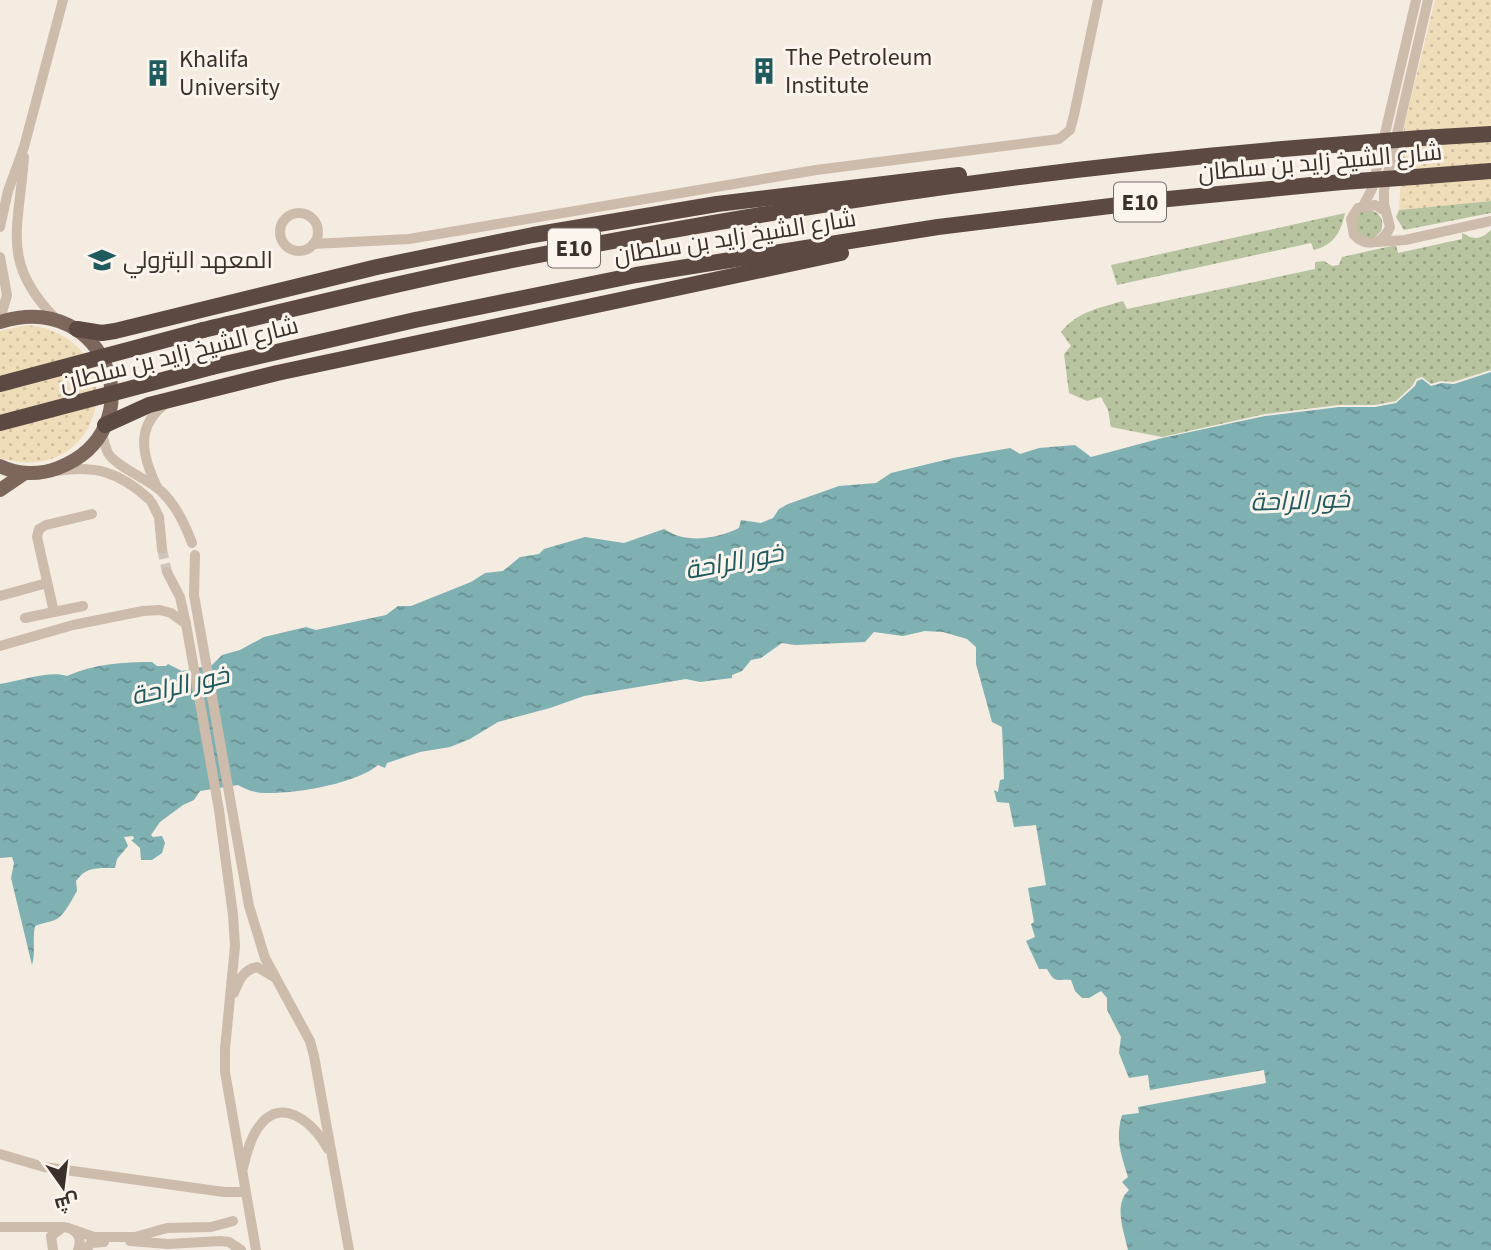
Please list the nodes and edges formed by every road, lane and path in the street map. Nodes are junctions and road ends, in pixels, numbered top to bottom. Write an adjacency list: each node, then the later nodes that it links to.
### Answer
1 (62, 0): 2 (street); 7 (street)
2 (73, 0)
3 (1098, 0): 18 (street)
4 (1416, 0): 10 (street)
5 (1428, 0): 11 (street)
6 (1491, 134): 9 (highway, شارع الشيخ زايد بن سلطان / E10, bridge)
7 (24, 148): 14 (street); 21 (street)
8 (1491, 171): 12 (highway, شارع الشيخ زايد بن سلطان / E10, bridge)
9 (1016, 177): 23 (highway); 24 (highway, شارع الشيخ زايد بن سلطان / E10, bridge)
10 (1363, 206): 11 (street); 17 (street)
11 (1387, 216): 16 (street); 17 (street)
12 (993, 221): 25 (highway); 26 (highway, شارع الشيخ زايد بن سلطان / E10, bridge)
13 (1491, 221): 16 (street)
14 (0, 227)
15 (318, 232): 18 (street); 19 (street); 19 (street)
16 (1405, 240): 17 (street)
17 (1377, 242)
18 (352, 243): 19 (street)
19 (313, 244)
20 (0, 257): 22 (street)
21 (55, 318): 22 (main road); 23 (main road)
22 (0, 321)
23 (77, 329): 27 (main road)
24 (0, 384)
25 (190, 394): 27 (highway); 31 (street)
26 (0, 423)
27 (103, 429): 29 (main road); 31 (street)
28 (0, 466): 30 (main road)
29 (49, 471): 30 (main road); 35 (street)
30 (25, 473): 32 (main road)
31 (158, 489): 34 (street)
32 (0, 490)
33 (93, 514): 38 (street)
34 (192, 542)
35 (162, 549)
36 (195, 555): 45 (street)
37 (167, 572): 43 (street)
38 (47, 583): 39 (street); 41 (street)
39 (0, 596)
40 (83, 606): 41 (street)
41 (54, 612): 42 (street)
42 (25, 618)
43 (186, 624): 44 (street); 46 (street)
44 (0, 646)
45 (276, 978): 46 (street); 48 (street)
46 (231, 1004): 49 (street)
47 (0, 1154): 50 (street)
48 (332, 1154): 49 (street); 64 (street)
49 (242, 1172): 50 (street)
50 (245, 1192): 51 (street)
51 (247, 1205): 52 (street); 63 (street)
52 (233, 1221): 56 (street); 57 (street)
53 (0, 1227): 54 (street)
54 (63, 1227): 59 (street); 61 (street)
55 (186, 1227): 56 (street); 58 (street); 59 (street)
56 (211, 1227): 60 (street)
57 (229, 1242): 60 (street); 62 (street)
58 (187, 1243): 59 (street); 60 (street)
59 (80, 1244)
60 (211, 1246)
61 (52, 1250)
62 (241, 1250)
63 (256, 1250)
64 (349, 1250)

